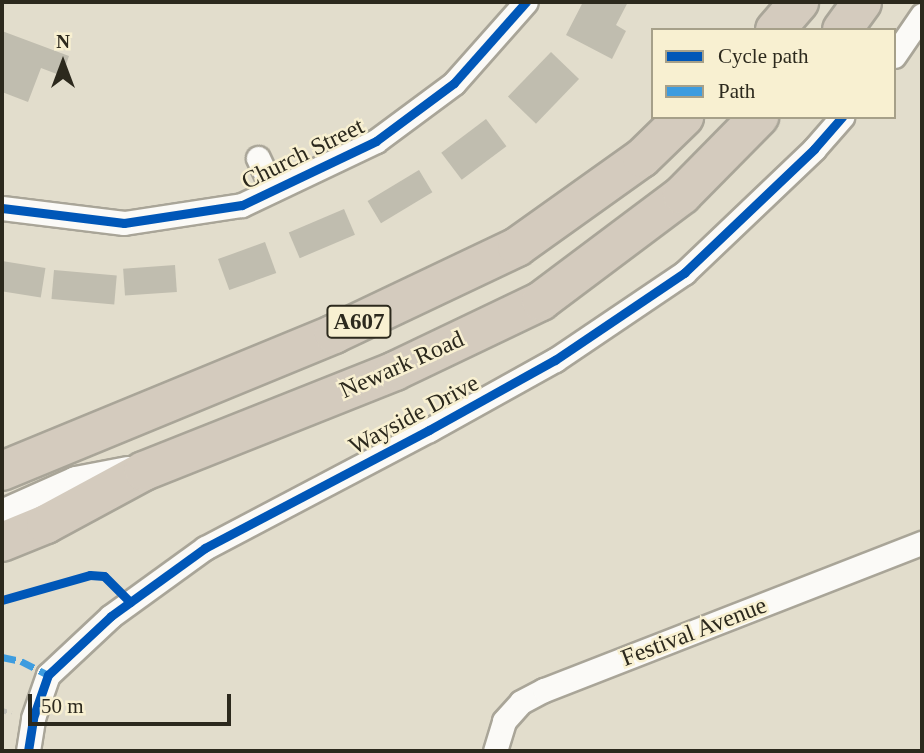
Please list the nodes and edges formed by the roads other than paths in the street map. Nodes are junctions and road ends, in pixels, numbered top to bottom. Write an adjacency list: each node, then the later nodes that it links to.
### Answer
1 (526, 2): 12 (street, Church Street)
2 (799, 2): 5 (highway)
3 (862, 2): 6 (highway)
4 (922, 15): 7 (street)
5 (777, 28)
6 (843, 28)
7 (896, 53)
8 (682, 119): 14 (highway, A607)
9 (758, 119): 15 (highway, Newark Road / A607)
10 (840, 119): 19 (street, Wayside Drive)
11 (258, 158): 12 (street, Church Street)
12 (273, 190): 13 (street, Church Street)
13 (2, 208)
14 (2, 471)
15 (144, 471): 16 (street, A607); 17 (highway, Newark Road / A607)
16 (2, 516)
17 (2, 542)
18 (922, 543): 20 (street, Festival Avenue)
19 (28, 751)
20 (495, 751)

